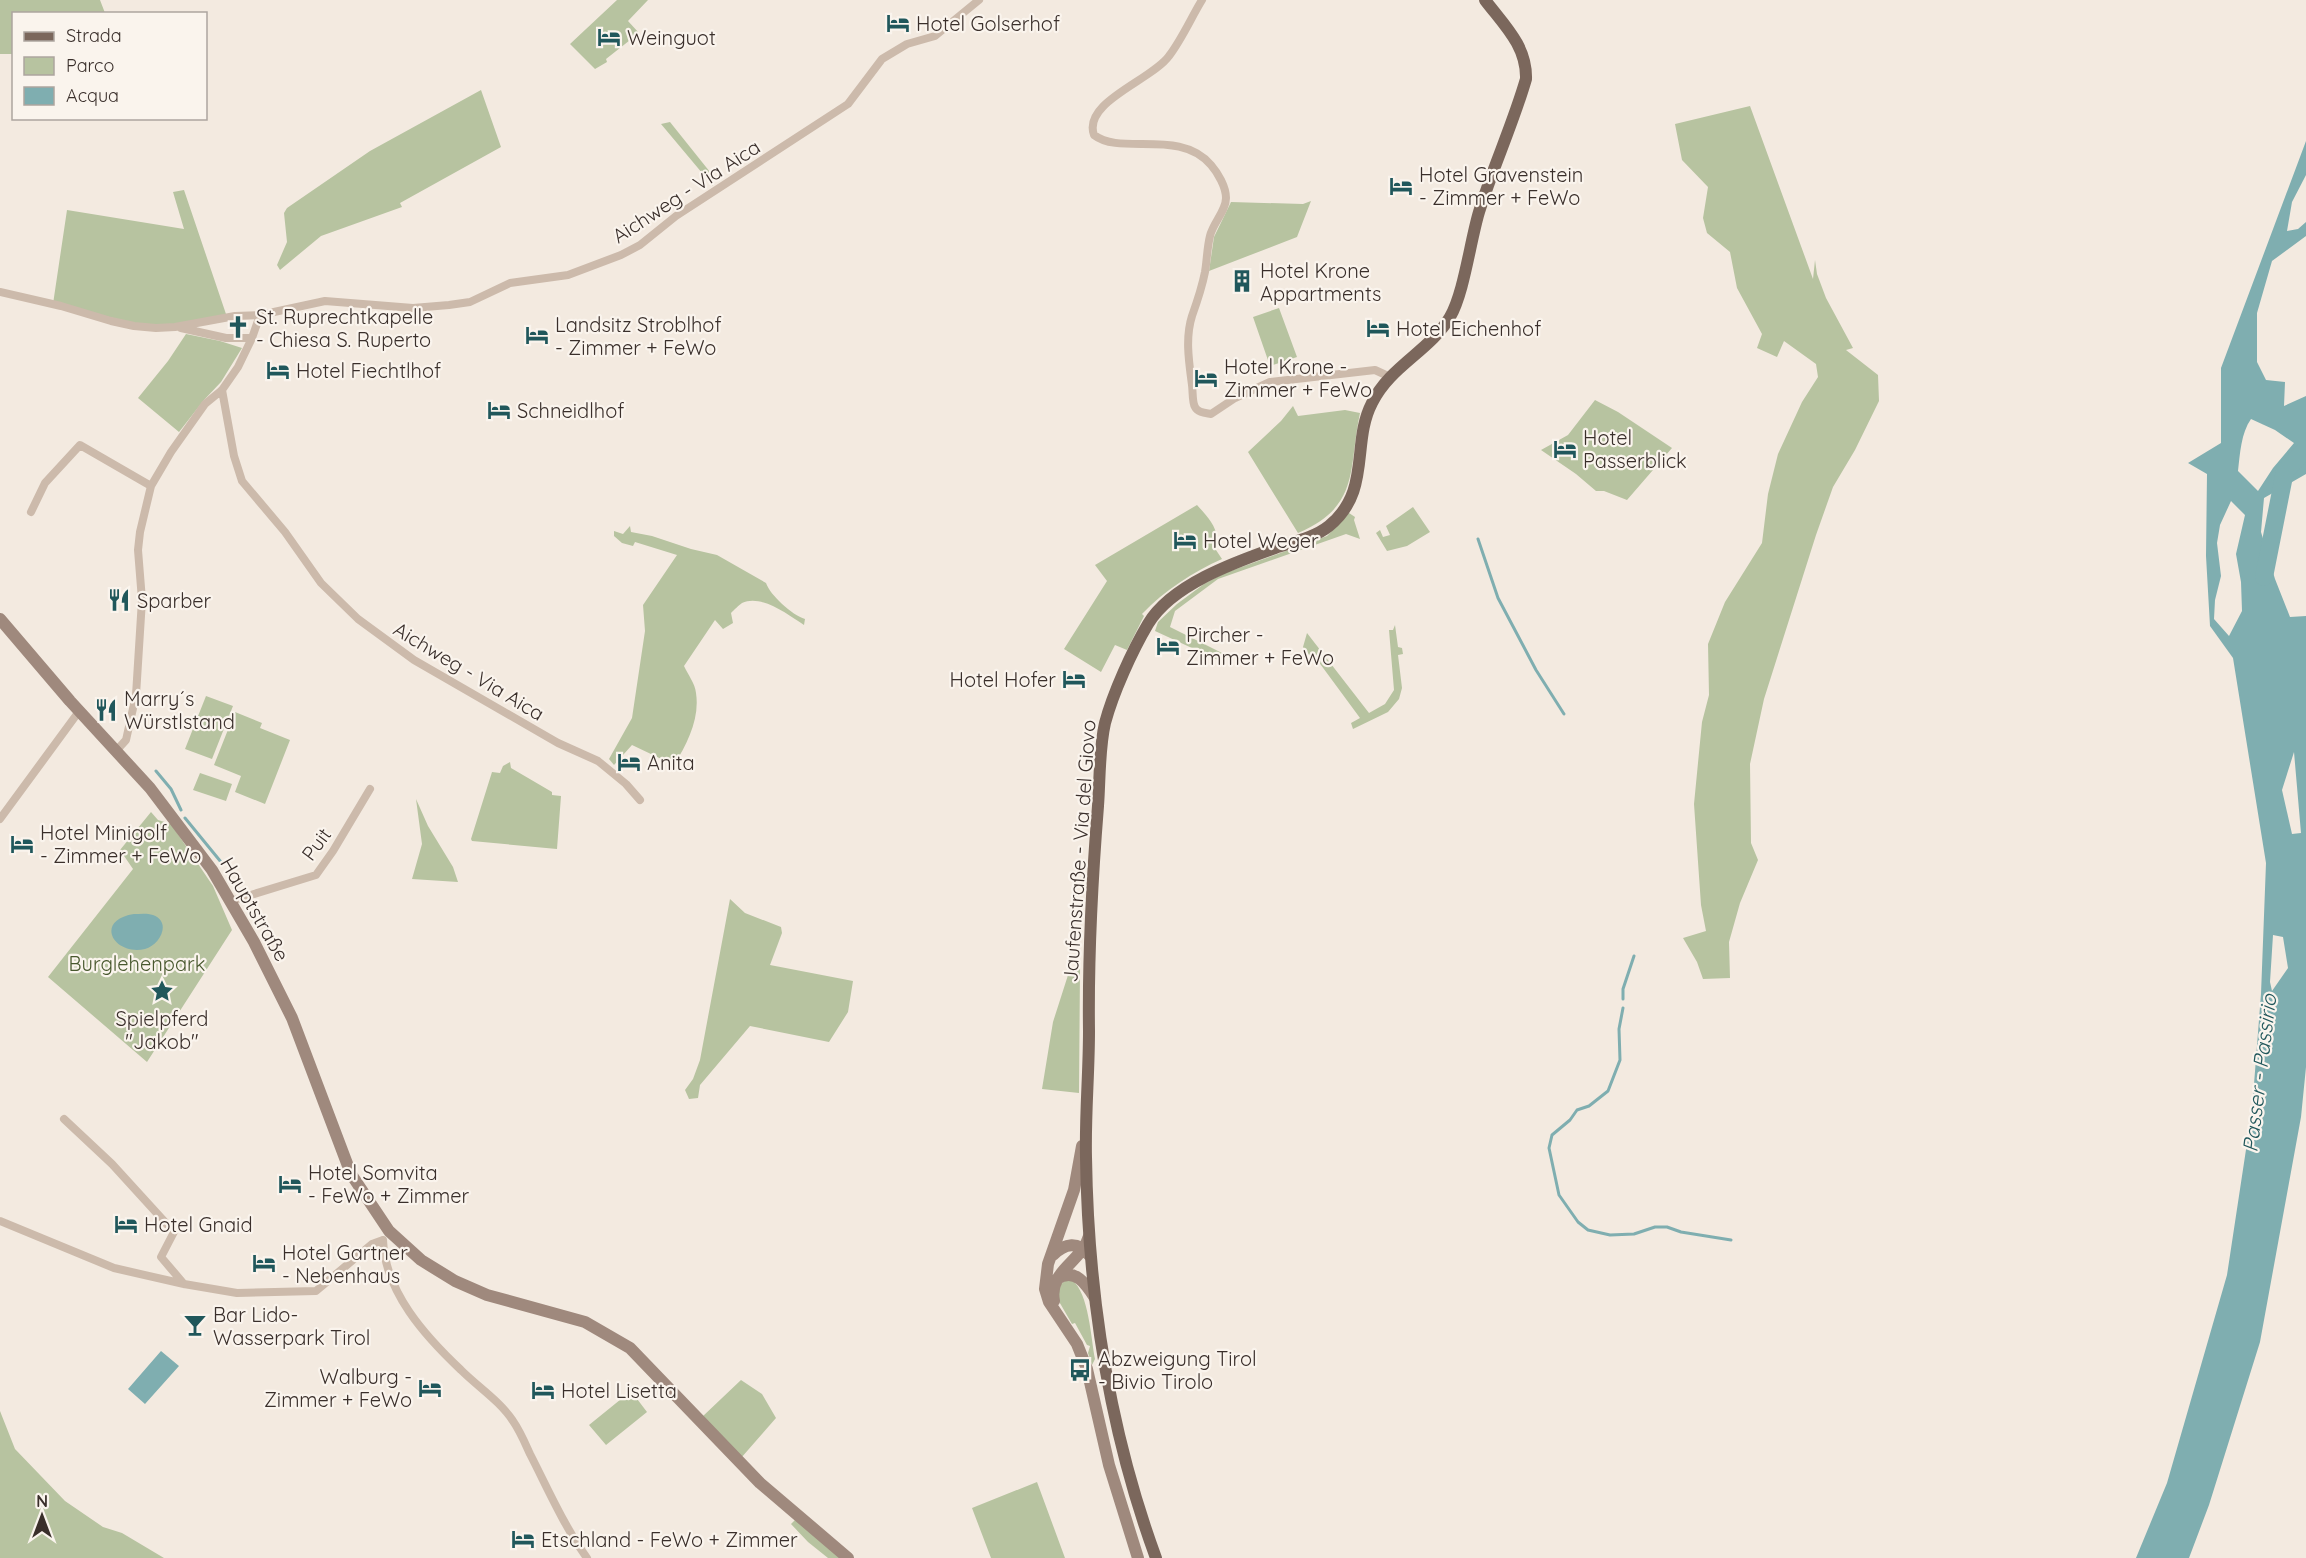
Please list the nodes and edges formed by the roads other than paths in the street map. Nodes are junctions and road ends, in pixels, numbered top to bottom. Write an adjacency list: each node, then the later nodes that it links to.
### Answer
1 (979, 0): 5 (street, Aichweg - Via Aica)
2 (1202, 0): 8 (street)
3 (1485, 0): 8 (main road, Jaufenstraße - Via del Giovo)
4 (0, 292): 6 (street, Aichweg - Via Aica)
5 (260, 315): 6 (street, Aichweg - Via Aica); 7 (street)
6 (175, 327): 7 (street, Aichweg - Via Aica)
7 (252, 338): 9 (street)
8 (1388, 376): 19 (main road, Jaufenstraße - Via del Giovo)
9 (222, 390): 10 (street); 16 (street, Aichweg - Via Aica)
10 (151, 486): 11 (street); 14 (street)
11 (31, 512)
12 (0, 619): 13 (street, Hauptstraße)
13 (80, 710): 14 (street, Hauptstraße); 17 (street)
14 (116, 751): 18 (street, Hauptstraße)
15 (370, 789): 18 (street, Puit)
16 (640, 800)
17 (0, 819)
18 (231, 901): 23 (street, Hauptstraße)
19 (1088, 1100): 22 (main road, Jaufenstraße - Via del Giovo); 25 (street)
20 (64, 1119): 28 (street)
21 (0, 1221): 28 (street)
22 (1090, 1232): 24 (street); 26 (main road, Jaufenstraße - Via del Giovo)
23 (386, 1235): 28 (street); 31 (street); 32 (street, Hauptstraße)
24 (1084, 1249): 25 (street); 26 (street); 27 (street)
25 (1048, 1264): 30 (street)
26 (1093, 1265): 29 (main road, Jaufenstraße - Via del Giovo)
27 (1054, 1282): 29 (street); 30 (street)
28 (184, 1284)
29 (1095, 1298): 34 (main road, Jaufenstraße - Via del Giovo)
30 (1055, 1308): 33 (street)
31 (587, 1558)
32 (848, 1558)
33 (1138, 1558)
34 (1156, 1558)

